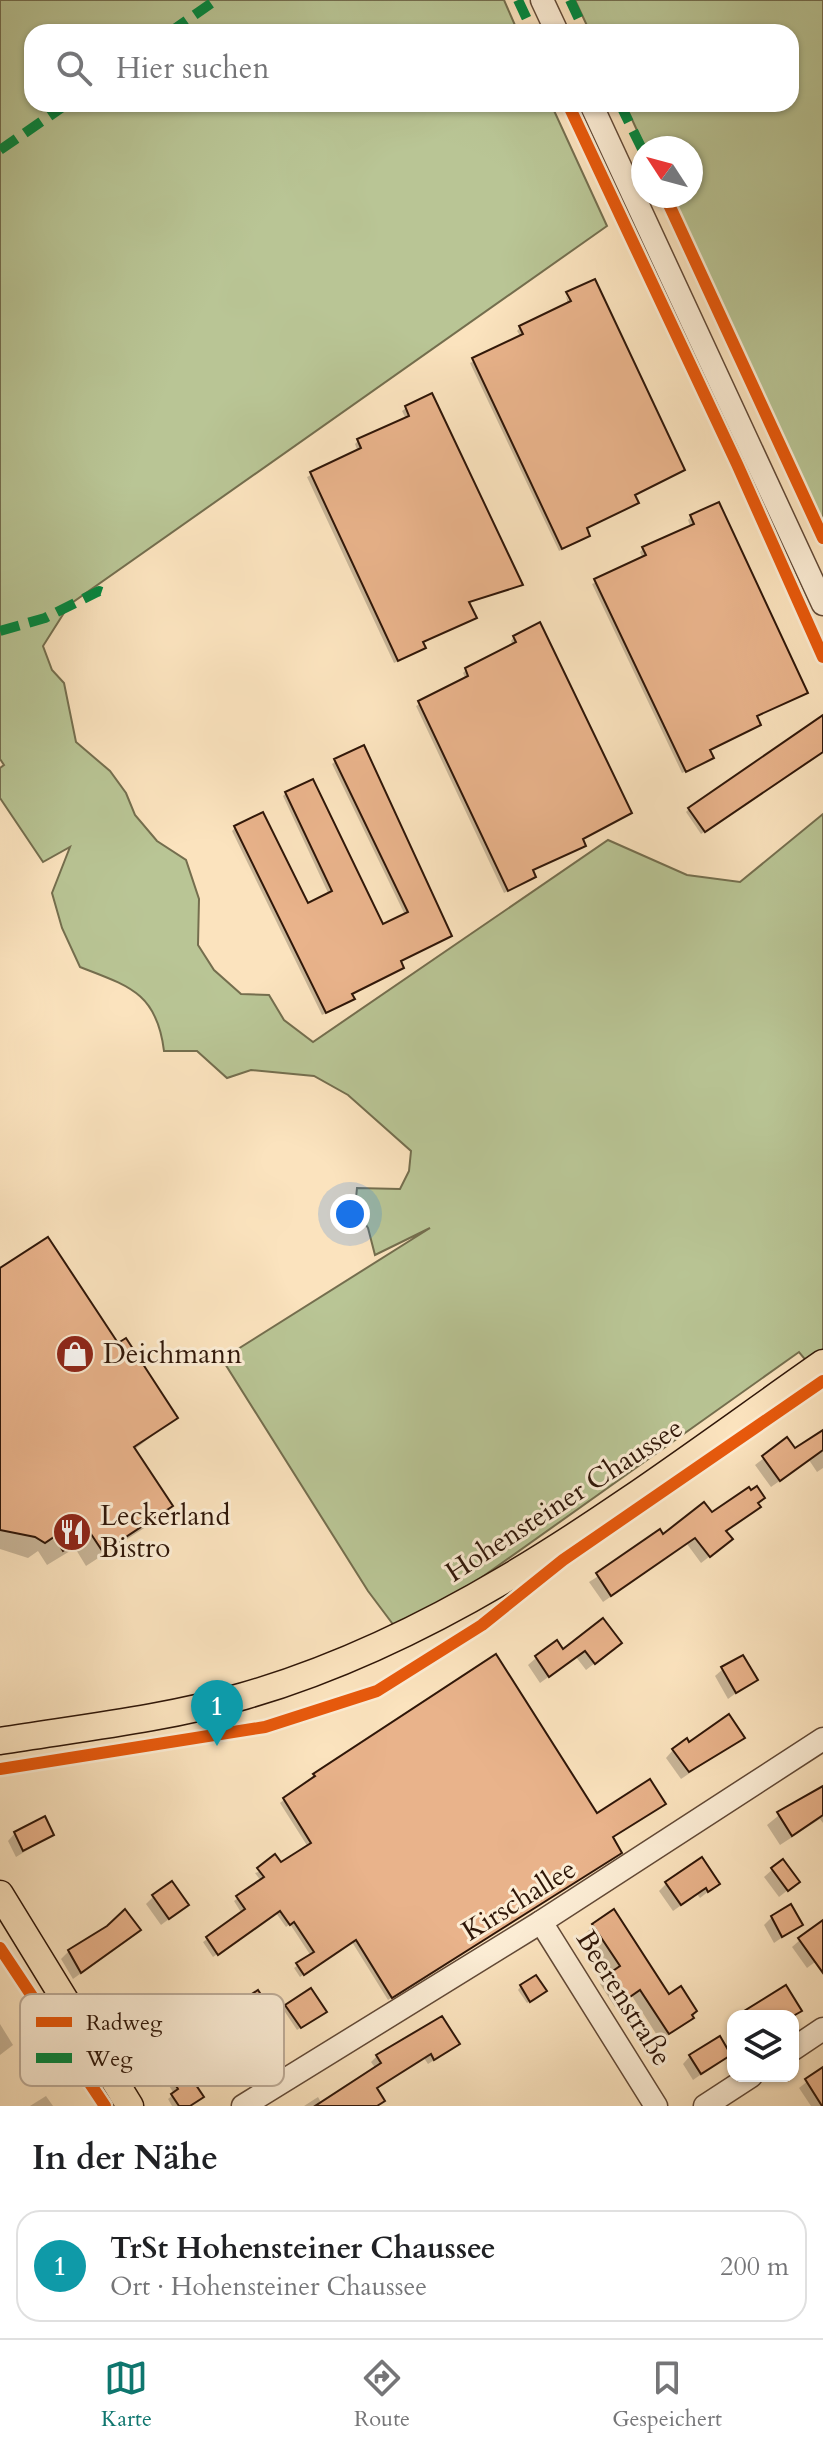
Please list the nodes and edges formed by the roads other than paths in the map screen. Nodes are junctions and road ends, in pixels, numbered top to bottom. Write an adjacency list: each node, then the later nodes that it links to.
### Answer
1 (542, 0): 2 (street)
2 (553, 24)
3 (595, 112): 4 (street)
4 (823, 604)
5 (823, 1363): 7 (main road, Hohensteiner Chaussee)
6 (823, 1739): 9 (street, Kirschallee)
7 (0, 1741)
8 (0, 1894): 10 (main road)
9 (541, 1922): 13 (street, Kirschallee); 19 (street, Beerenstraße)
10 (61, 1994)
11 (823, 2029): 12 (street)
12 (799, 2045)
13 (284, 2081)
14 (742, 2082): 20 (street)
15 (118, 2086): 17 (main road)
16 (275, 2086): 18 (street, Kirschallee)
17 (130, 2106)
18 (243, 2106)
19 (656, 2106)
20 (705, 2106)

